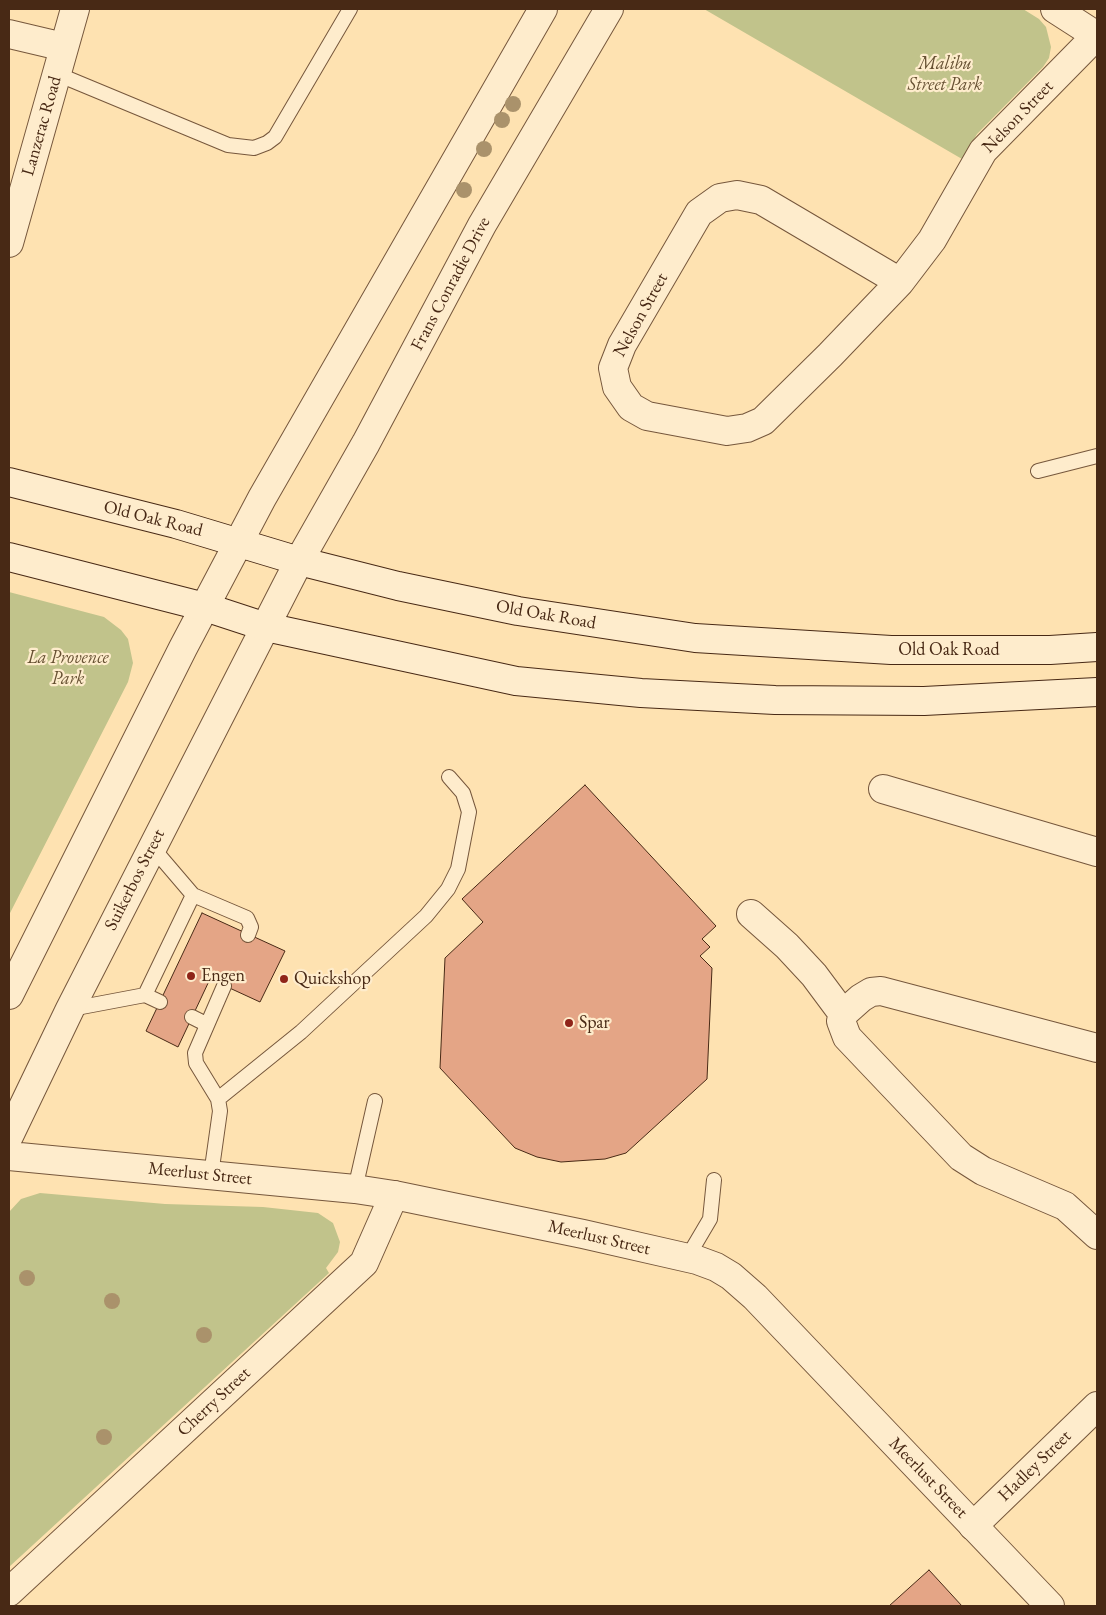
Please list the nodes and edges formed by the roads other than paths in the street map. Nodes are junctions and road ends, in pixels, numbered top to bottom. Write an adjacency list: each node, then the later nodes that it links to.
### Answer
1 (75, 9): 8 (street, Lanzerac Road)
2 (350, 9): 9 (lane)
3 (543, 9): 15 (street)
4 (609, 9): 17 (street, Frans Conradie Drive)
5 (1055, 9): 7 (street)
6 (9, 34): 8 (street)
7 (1097, 35): 11 (street, Nelson Street)
8 (64, 47): 9 (street, Lanzerac Road)
9 (57, 74): 10 (street, Lanzerac Road)
10 (9, 243)
11 (900, 282): 11 (street, Nelson Street)
12 (1097, 456): 13 (lane)
13 (1038, 471)
14 (9, 482): 15 (street, Old Oak Road)
15 (240, 542): 17 (street, Old Oak Road); 18 (street)
16 (9, 558): 18 (street)
17 (299, 561): 19 (street, Frans Conradie Drive); 20 (street, Old Oak Road)
18 (206, 607): 19 (street); 30 (street)
19 (266, 627): 21 (street); 24 (street, Suikerbos Street)
20 (1097, 646)
21 (1097, 692)
22 (449, 777): 38 (lane)
23 (883, 789): 25 (street)
24 (152, 847): 26 (lane); 33 (street, Suikerbos Street)
25 (1097, 852)
26 (193, 895): 28 (lane); 31 (lane)
27 (751, 914): 34 (street)
28 (248, 935)
29 (224, 986): 36 (lane)
30 (9, 995)
31 (145, 995): 32 (lane); 33 (lane)
32 (160, 1002)
33 (70, 1009): 40 (street, Suikerbos Street)
34 (843, 1014): 37 (street); 46 (street)
35 (192, 1017): 36 (lane)
36 (206, 1024): 38 (lane)
37 (1097, 1048)
38 (218, 1099): 42 (lane)
39 (375, 1101): 44 (lane)
40 (9, 1136)
41 (9, 1156): 42 (street, Meerlust Street)
42 (211, 1175): 44 (street, Meerlust Street)
43 (714, 1180): 47 (lane)
44 (355, 1189): 45 (street, Meerlust Street)
45 (394, 1195): 47 (street, Meerlust Street); 50 (street, Cherry Street)
46 (1097, 1236)
47 (687, 1258): 49 (street, Meerlust Street)
48 (1097, 1406): 49 (street, Hadley Street)
49 (974, 1526): 51 (street, Meerlust Street)
50 (9, 1592)
51 (1050, 1606)

